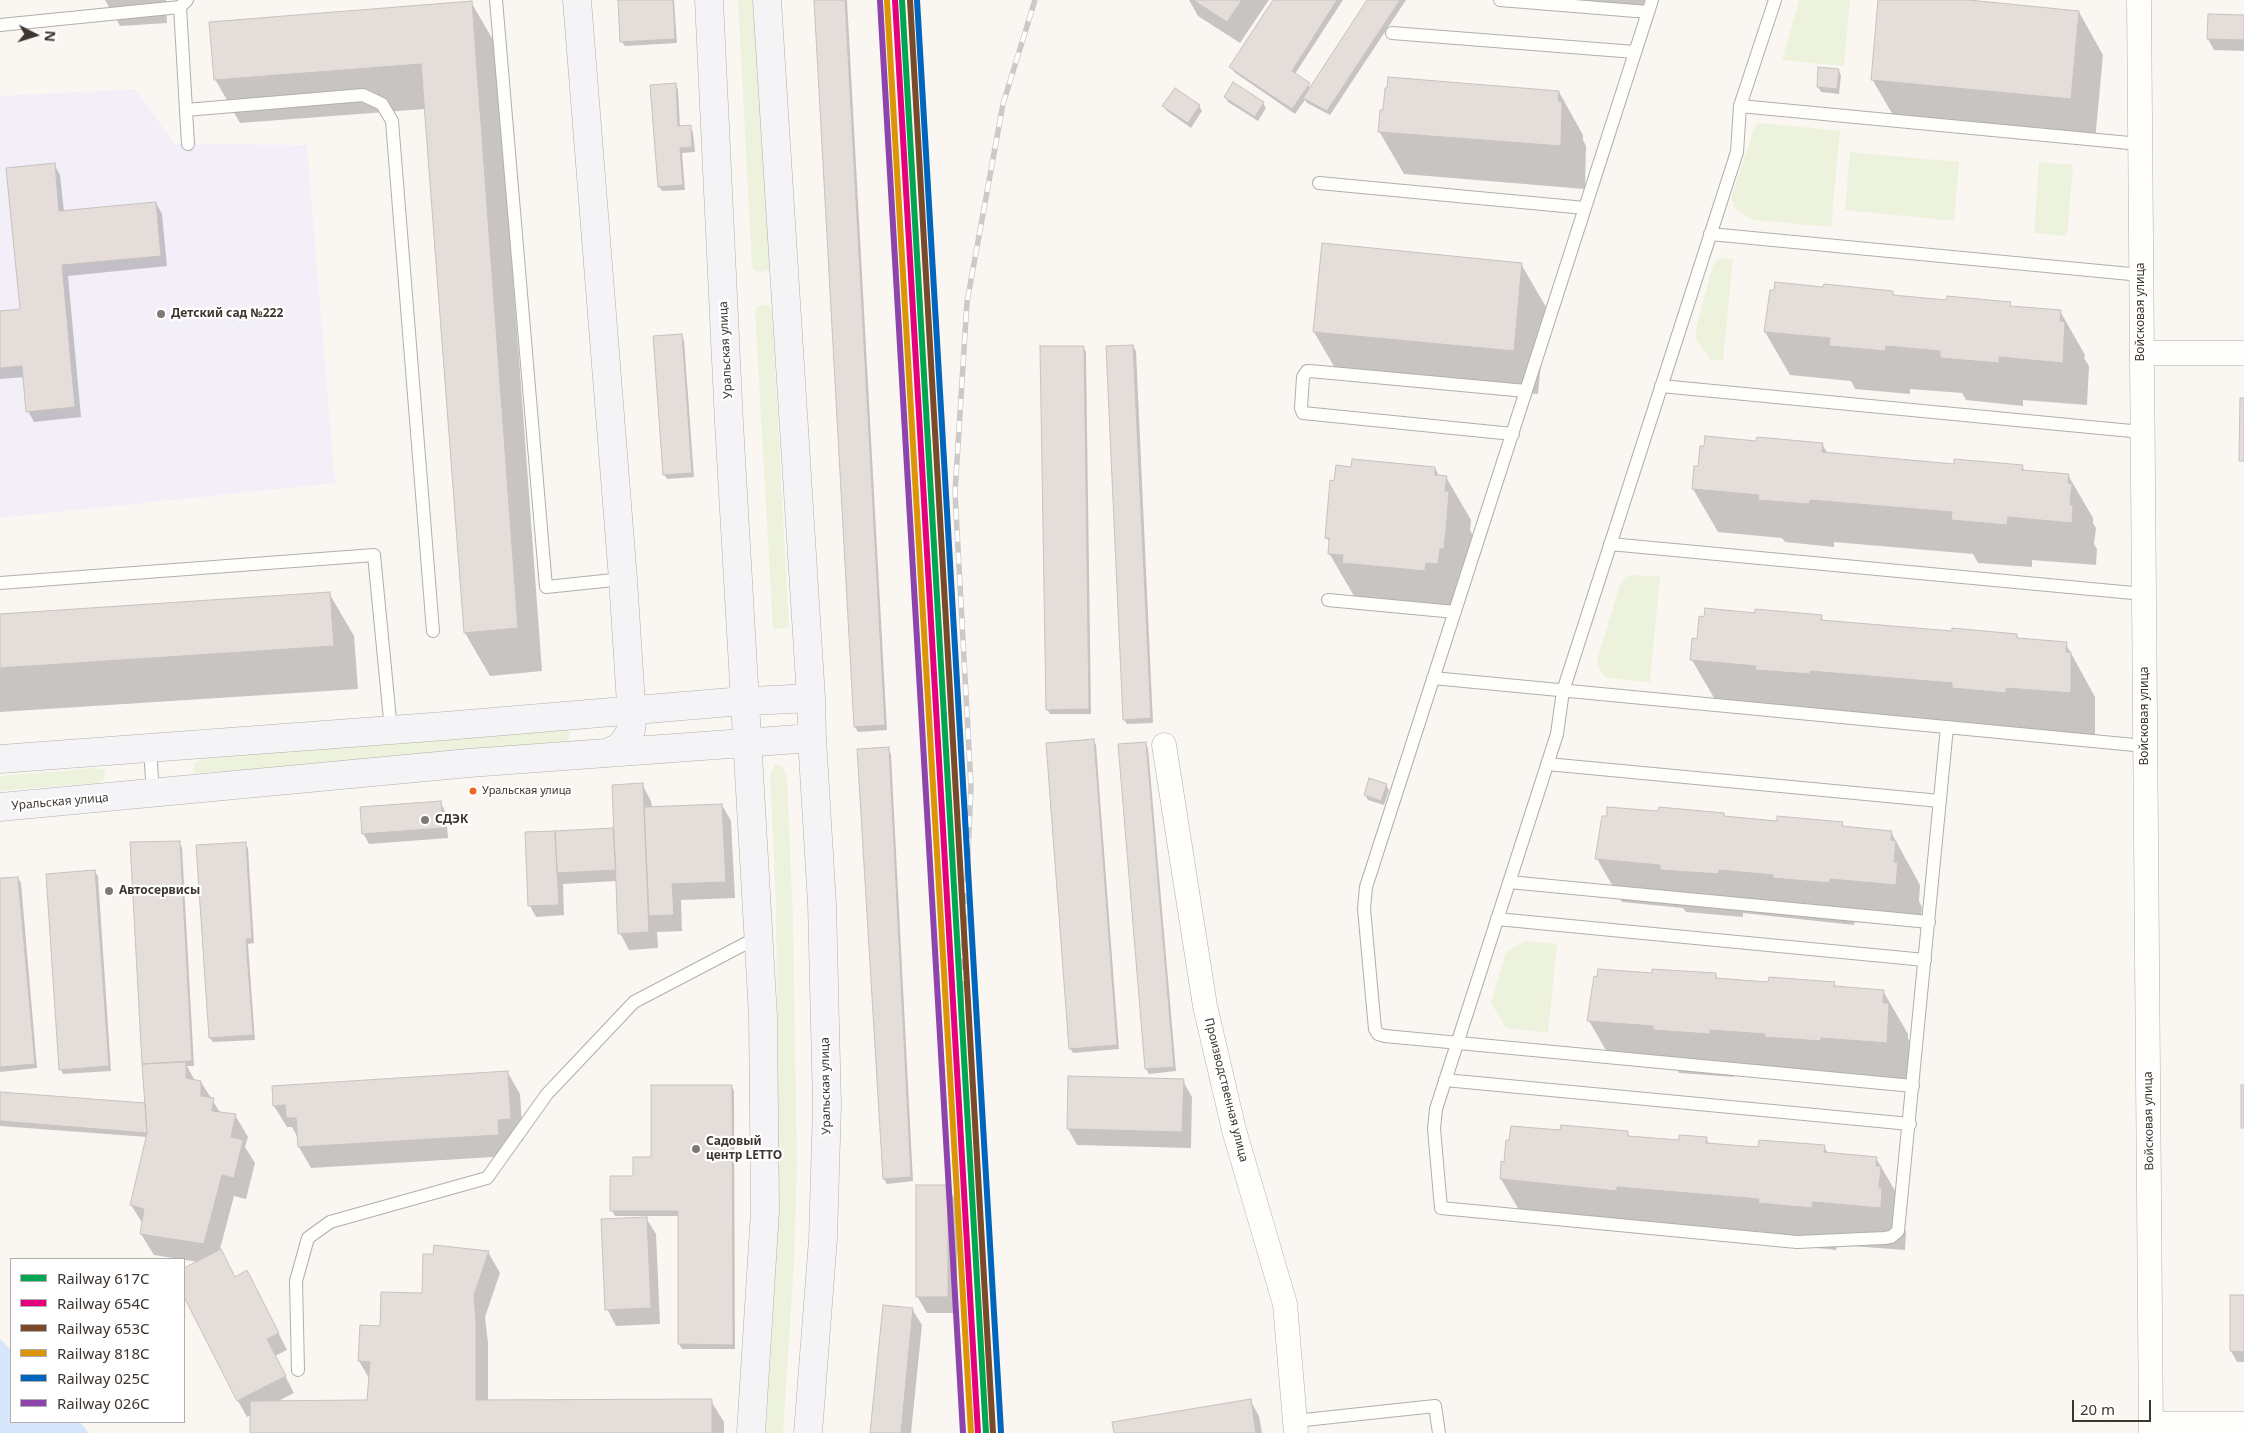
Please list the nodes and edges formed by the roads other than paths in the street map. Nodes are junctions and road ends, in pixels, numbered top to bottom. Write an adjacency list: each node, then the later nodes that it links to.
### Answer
1 (496, 0): 28 (lane)
2 (577, 0): 28 (main road)
3 (710, 0): 38 (main road, Уральская улица)
4 (767, 0): 37 (main road, Уральская улица)
5 (1500, 0): 9 (lane)
6 (1775, 0): 13 (lane)
7 (2139, 0): 16 (street, Войсковая улица)
8 (183, 4): 10 (lane); 14 (lane)
9 (1650, 6): 12 (lane)
10 (0, 25)
11 (1392, 33): 12 (lane)
12 (1635, 52): 18 (lane)
13 (1740, 106): 16 (lane); 19 (lane)
14 (186, 110): 15 (lane); 33 (lane)
15 (188, 144)
16 (2140, 144): 20 (street, Войсковая улица)
17 (1318, 183): 18 (lane)
18 (1585, 208): 24 (lane)
19 (1710, 234): 20 (lane); 23 (lane)
20 (2141, 275): 21 (street, Войсковая улица)
21 (2142, 353): 22 (street); 25 (street, Войсковая улица)
22 (2244, 353)
23 (1661, 386): 25 (lane); 27 (lane)
24 (1526, 391): 26 (lane); 26 (lane)
25 (2142, 432): 30 (street, Войсковая улица)
26 (1512, 434): 32 (lane)
27 (1610, 544): 30 (lane); 36 (lane)
28 (623, 579): 35 (main road)
29 (0, 583): 42 (lane)
30 (2144, 594): 46 (street, Войсковая улица)
31 (1328, 600): 32 (lane)
32 (1455, 612): 34 (lane)
33 (433, 630)
34 (1433, 678): 36 (lane); 59 (lane)
35 (630, 684): 39 (main road); 40 (main road)
36 (1563, 691): 41 (lane); 50 (lane)
37 (811, 698): 38 (main road); 43 (main road, Уральская улица)
38 (745, 701): 39 (main road); 44 (main road, Уральская улица)
39 (667, 708): 40 (main road)
40 (619, 712): 42 (main road); 48 (main road)
41 (1947, 727): 46 (lane); 52 (lane)
42 (391, 730): 47 (main road)
43 (812, 738): 44 (main road, Уральская улица); 68 (main road, Уральская улица)
44 (747, 741): 48 (main road, Уральская улица); 57 (main road, Уральская улица)
45 (1164, 745): 65 (street, Производственная улица)
46 (2145, 746): 66 (street, Войсковая улица)
47 (150, 749): 49 (main road); 51 (lane)
48 (607, 752): 51 (main road, Уральская улица)
49 (0, 759)
50 (1547, 764): 52 (lane); 54 (lane)
51 (153, 794): 53 (main road, Уральская улица)
52 (1940, 801): 56 (lane)
53 (0, 807)
54 (1509, 882): 55 (lane); 56 (lane)
55 (1497, 919): 58 (lane); 59 (lane)
56 (1928, 922): 58 (lane)
57 (760, 936): 63 (lane); 67 (main road, Уральская улица)
58 (1925, 960): 61 (lane)
59 (1457, 1043): 60 (lane); 61 (lane)
60 (1445, 1080): 62 (lane); 62 (lane)
61 (1913, 1086): 62 (lane)
62 (1910, 1124)
63 (298, 1370)
64 (2244, 1424): 66 (street)
65 (1296, 1427): 69 (lane)
66 (2151, 1428)
67 (751, 1433)
68 (808, 1433)
69 (1439, 1433)

